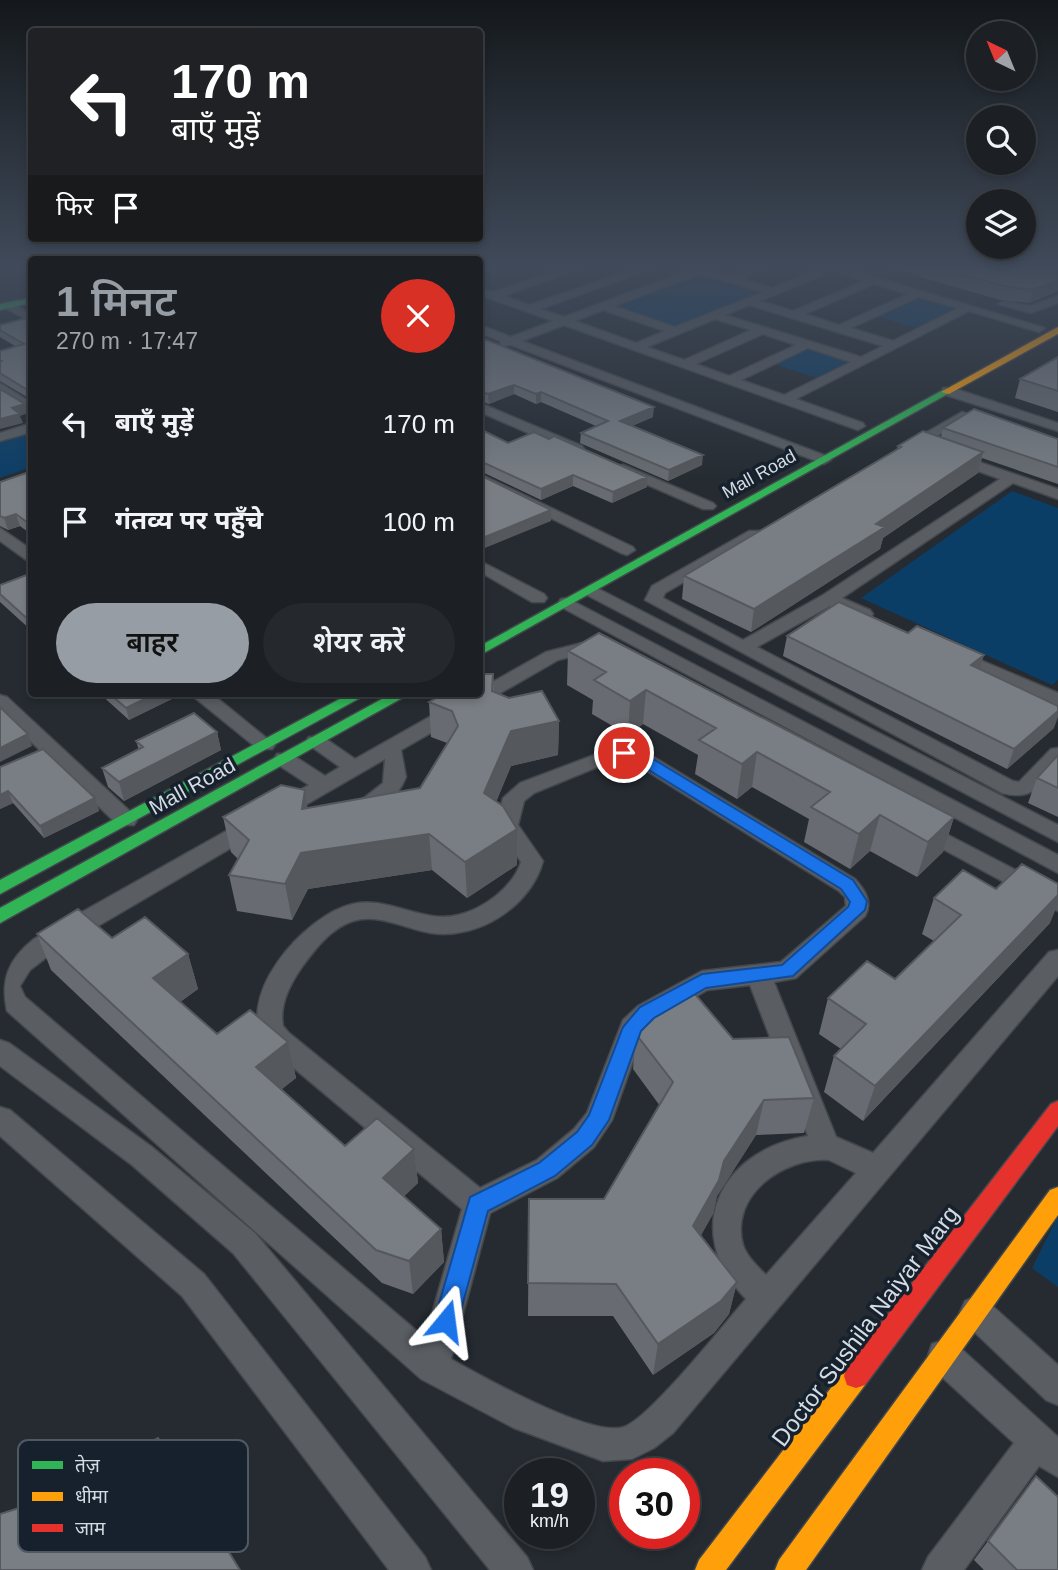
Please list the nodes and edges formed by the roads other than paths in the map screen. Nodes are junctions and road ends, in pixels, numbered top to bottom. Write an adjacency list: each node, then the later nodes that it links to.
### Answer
1 (496, 338): 12 (street)
2 (517, 338): 12 (street)
3 (611, 338): 15 (street)
4 (658, 338): 15 (street)
5 (743, 338): 17 (street)
6 (789, 338): 13 (street)
7 (871, 338): 14 (street)
8 (907, 338): 14 (street)
9 (1020, 338): 25 (street, Mall Road)
10 (1043, 338): 20 (street, Mall Road)
11 (483, 339): 12 (street)
12 (504, 343): 32 (street)
13 (807, 344): 16 (street); 18 (street)
14 (894, 345): 16 (street)
15 (636, 347): 17 (street)
16 (862, 361): 21 (street)
17 (685, 364): 18 (street)
18 (730, 380): 21 (street)
19 (0, 387): 22 (street)
20 (952, 389): 24 (street); 26 (street); 32 (street, Mall Road)
21 (785, 400): 25 (street)
22 (28, 406)
23 (483, 408): 36 (street)
24 (1058, 419)
25 (858, 426): 32 (street, Mall Road)
26 (1058, 427)
27 (28, 428): 28 (street)
28 (0, 437)
29 (915, 443): 30 (street); 31 (street); 33 (street)
30 (1058, 444)
31 (891, 456)
32 (809, 460): 36 (street, Mall Road); 43 (street, Mall Road)
33 (1012, 478): 35 (street); 45 (street)
34 (483, 479): 39 (street)
35 (1058, 494)
36 (708, 506): 39 (street, Mall Road)
37 (774, 523): 49 (street)
38 (0, 533): 40 (street)
39 (627, 550): 41 (street, Mall Road)
40 (28, 556)
41 (605, 562)
42 (483, 567): 44 (street)
43 (591, 590): 46 (street, Mall Road); 74 (street)
44 (544, 595): 47 (street)
45 (829, 598): 48 (street); 49 (street)
46 (567, 603): 51 (street, Mall Road); 75 (street)
47 (515, 610)
48 (878, 620)
49 (744, 647): 64 (street)
50 (940, 648): 58 (street)
51 (483, 649)
52 (622, 668): 57 (street)
53 (204, 697): 61 (street)
54 (355, 697): 61 (street, Mall Road)
55 (397, 697): 60 (street, Mall Road)
56 (482, 697): 62 (street)
57 (483, 697)
58 (1058, 700)
59 (0, 701): 63 (street)
60 (316, 741): 66 (street, Mall Road); 67 (street)
61 (265, 746): 73 (street, Mall Road)
62 (390, 748): 67 (street); 70 (street)
63 (51, 749): 65 (street); 73 (street)
64 (1058, 754)
65 (30, 758)
66 (284, 759): 68 (street); 78 (street, Mall Road)
67 (355, 768): 68 (street)
68 (324, 785): 69 (street)
69 (284, 808): 71 (street); 93 (street)
70 (340, 815)
71 (316, 816)
72 (905, 819): 77 (street)
73 (126, 820): 76 (street, Mall Road)
74 (1058, 834)
75 (1058, 865)
76 (0, 888)
77 (1058, 902)
78 (0, 916)
79 (1058, 959): 87 (street)
80 (759, 976): 86 (street); 89 (street); 89 (street)
81 (0, 1051): 97 (street)
82 (1058, 1110): 84 (street, Doctor Sushila Naiyar Marg)
83 (0, 1119): 96 (street)
84 (1043, 1130): 85 (street); 98 (street, Doctor Sushila Naiyar Marg)
85 (1058, 1139)
86 (825, 1146): 87 (street); 90 (street)
87 (877, 1170): 90 (street)
88 (1058, 1198): 91 (street)
89 (478, 1204): 93 (street)
90 (765, 1296): 93 (street)
91 (976, 1312): 92 (street); 94 (street)
92 (944, 1356): 95 (street); 99 (street)
93 (433, 1367)
94 (1058, 1388)
95 (1047, 1451): 100 (street)
96 (412, 1570)
97 (514, 1570)
98 (709, 1570)
99 (789, 1570)
100 (941, 1570)

